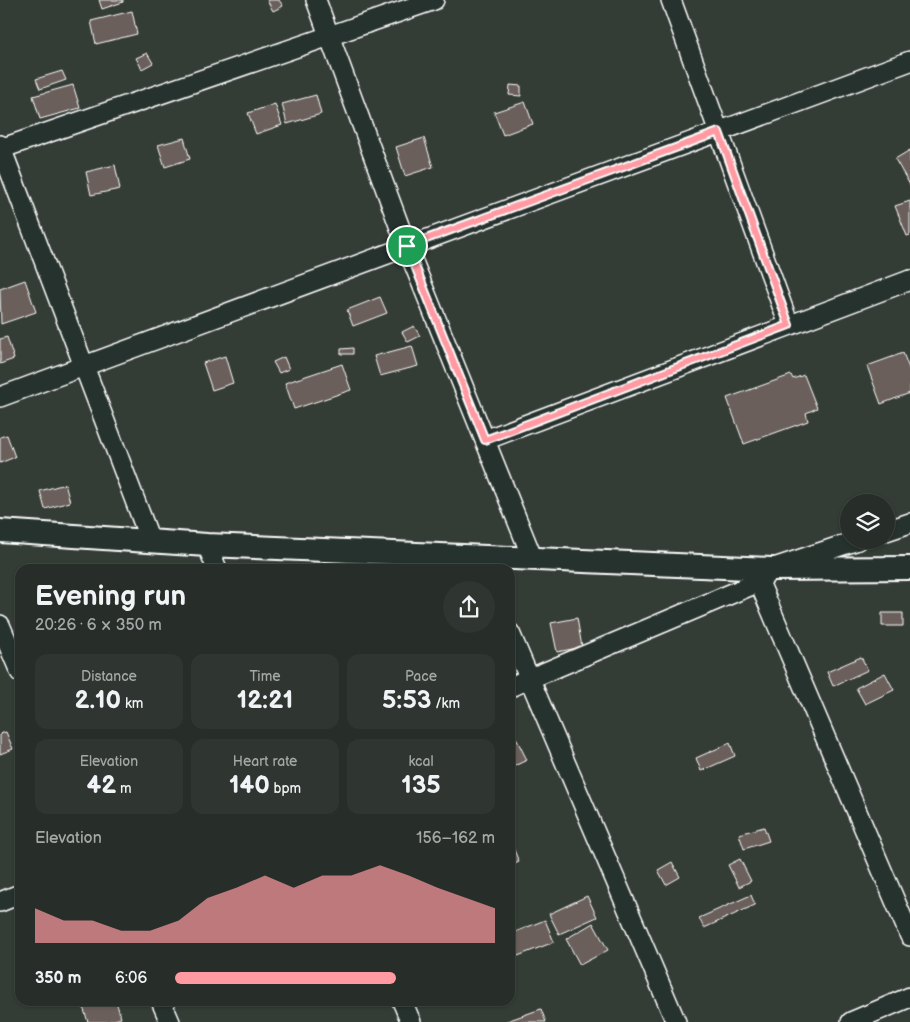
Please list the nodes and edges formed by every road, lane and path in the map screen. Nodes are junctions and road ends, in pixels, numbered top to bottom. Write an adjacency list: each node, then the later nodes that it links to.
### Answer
1 (316, 0): 4 (street)
2 (434, 0): 4 (street)
3 (671, 0): 6 (street)
4 (330, 36): 7 (street); 8 (street)
5 (910, 61): 6 (street)
6 (719, 132): 8 (street); 10 (street)
7 (0, 148): 11 (street)
8 (407, 246): 11 (street); 13 (street)
9 (910, 280): 10 (street)
10 (789, 325): 13 (street)
11 (84, 366): 12 (street); 17 (street)
12 (0, 397)
13 (485, 440): 20 (street)
14 (910, 523): 15 (street)
15 (895, 528)
16 (0, 531): 17 (street)
17 (150, 540): 18 (street)
18 (207, 545): 21 (street); 22 (street)
19 (840, 547): 24 (street)
20 (532, 557): 21 (street); 24 (street)
21 (480, 562)
22 (215, 564)
23 (910, 568): 24 (street)
24 (765, 576): 28 (street); 32 (street)
25 (0, 625): 27 (street)
26 (515, 644): 28 (street)
27 (15, 660)
28 (530, 679): 29 (street); 38 (street)
29 (515, 685)
30 (15, 896): 31 (street)
31 (0, 902)
32 (910, 936)
33 (910, 997): 39 (street)
34 (163, 1006): 36 (street)
35 (404, 1006): 37 (street)
36 (170, 1022)
37 (411, 1022)
38 (676, 1022)
39 (851, 1022)

